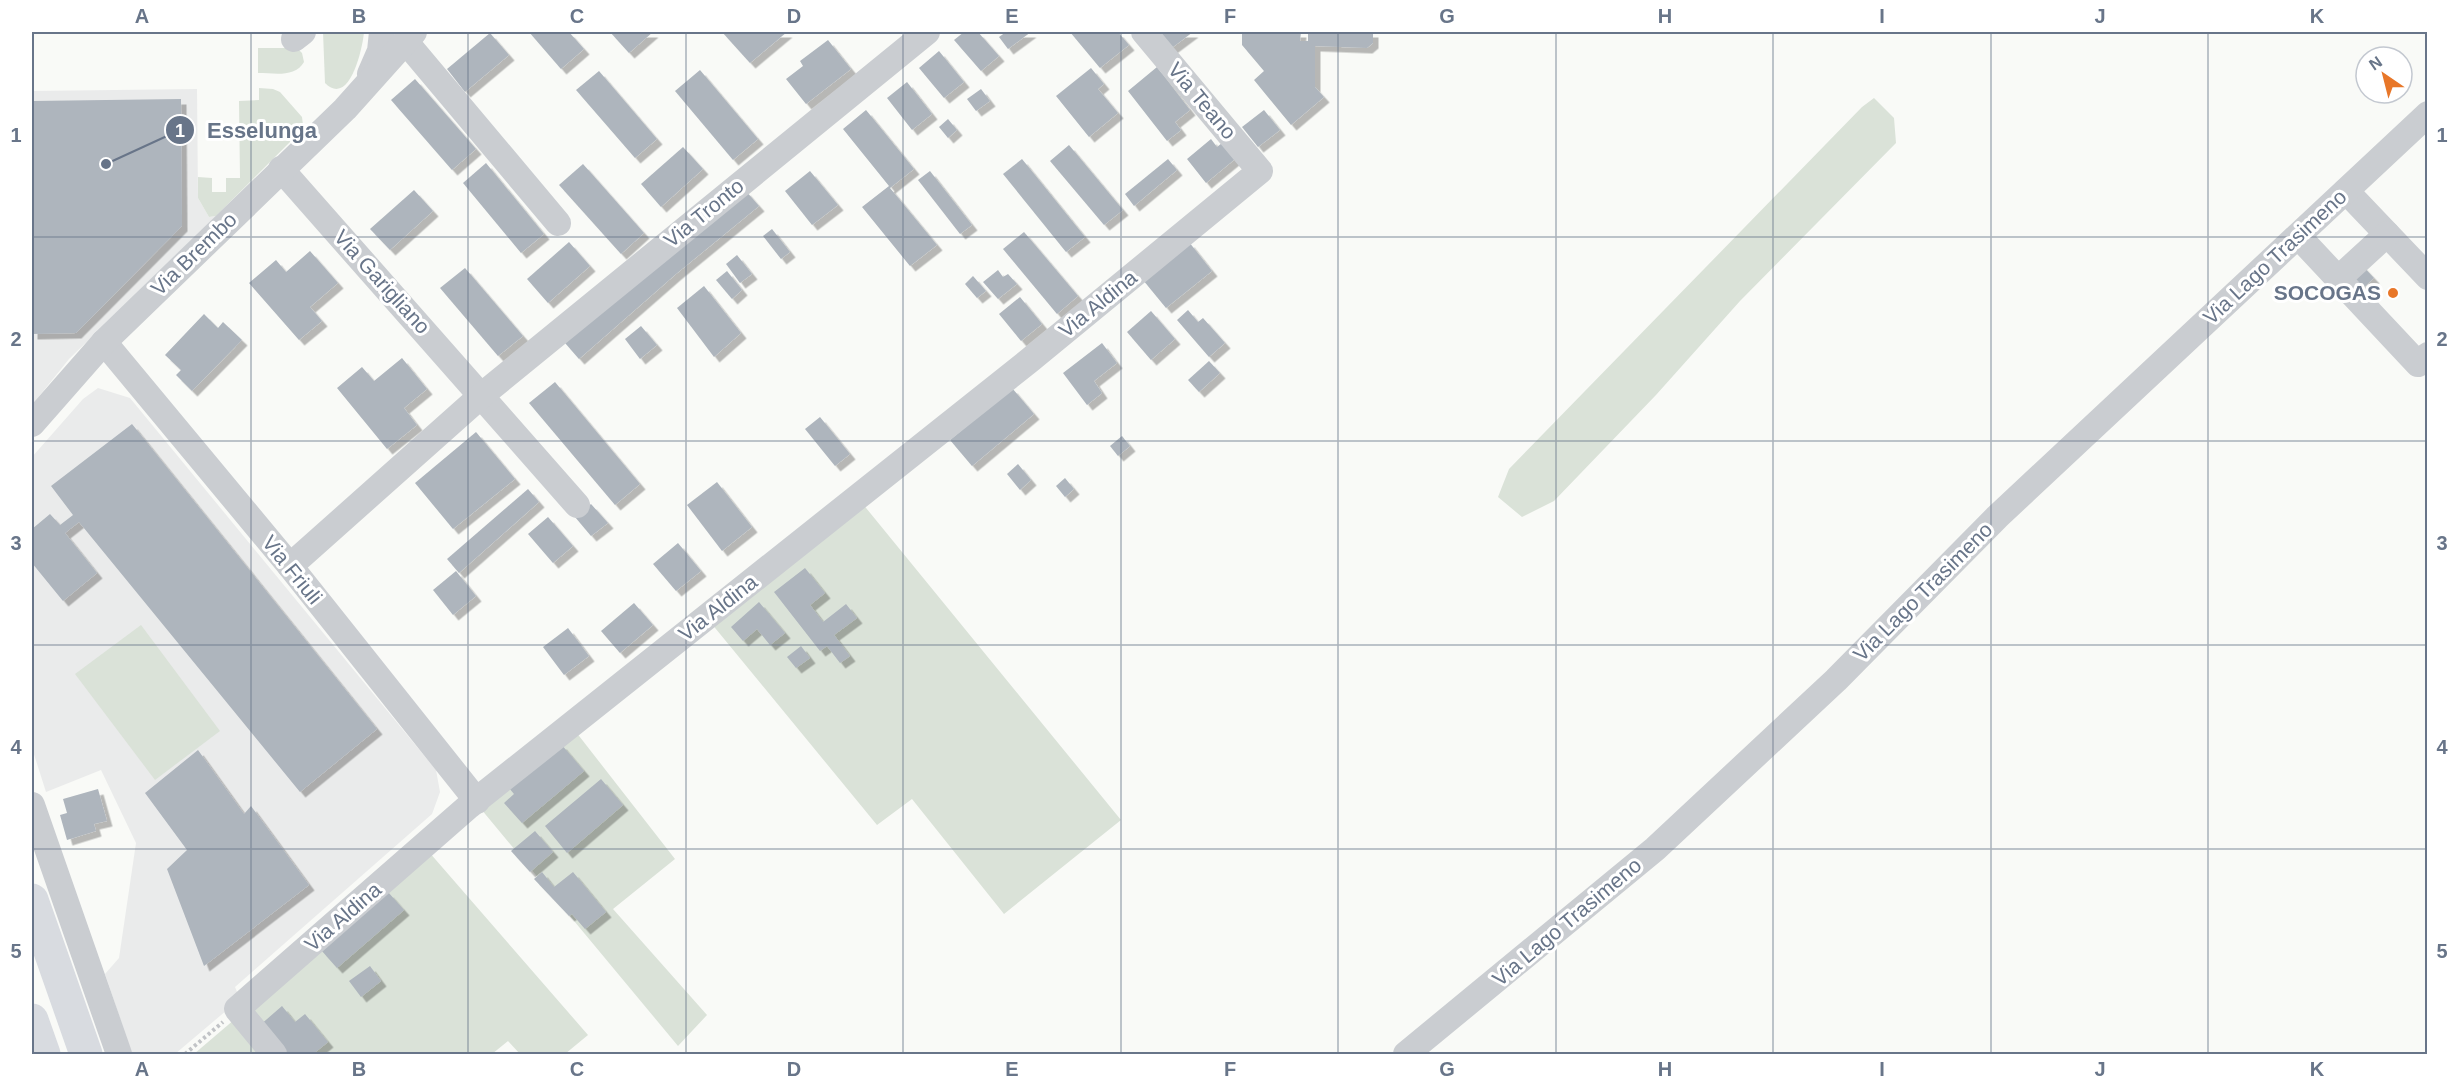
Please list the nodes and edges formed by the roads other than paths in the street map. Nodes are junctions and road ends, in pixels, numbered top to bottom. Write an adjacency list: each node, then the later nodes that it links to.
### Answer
1 (382, 32): 5 (street, Via Brembo)
2 (927, 32): 17 (street, Via Tronto)
3 (1144, 32): 8 (street, Via Teano)
4 (410, 37): 5 (street, Via Brembo); 10 (street)
5 (362, 90): 7 (street, Via Brembo)
6 (2427, 114): 9 (street, Via Lago Trasimeno)
7 (281, 168): 15 (street, Via Brembo); 17 (street, Via Garigliano)
8 (1260, 171): 21 (street, Via Aldina)
9 (2346, 191): 11 (street); 12 (street, Via Lago Trasimeno)
10 (558, 223)
11 (2387, 234): 13 (street); 14 (street)
12 (2298, 236): 14 (street); 29 (street, Via Lago Trasimeno)
13 (2427, 277)
14 (2337, 279): 16 (street)
15 (104, 342): 18 (street, Via Brembo); 20 (street, Via Friuli)
16 (2427, 355)
17 (482, 395): 19 (street); 20 (street, Via Tronto)
18 (32, 424)
19 (577, 505)
20 (290, 566): 21 (street, Via Friuli)
21 (477, 801): 28 (street, Via Aldina)
22 (32, 804): 27 (street)
23 (32, 900): 26 (highway)
24 (32, 1020): 25 (highway)
25 (44, 1054)
26 (86, 1054)
27 (119, 1054)
28 (274, 1054)
29 (1406, 1054)

